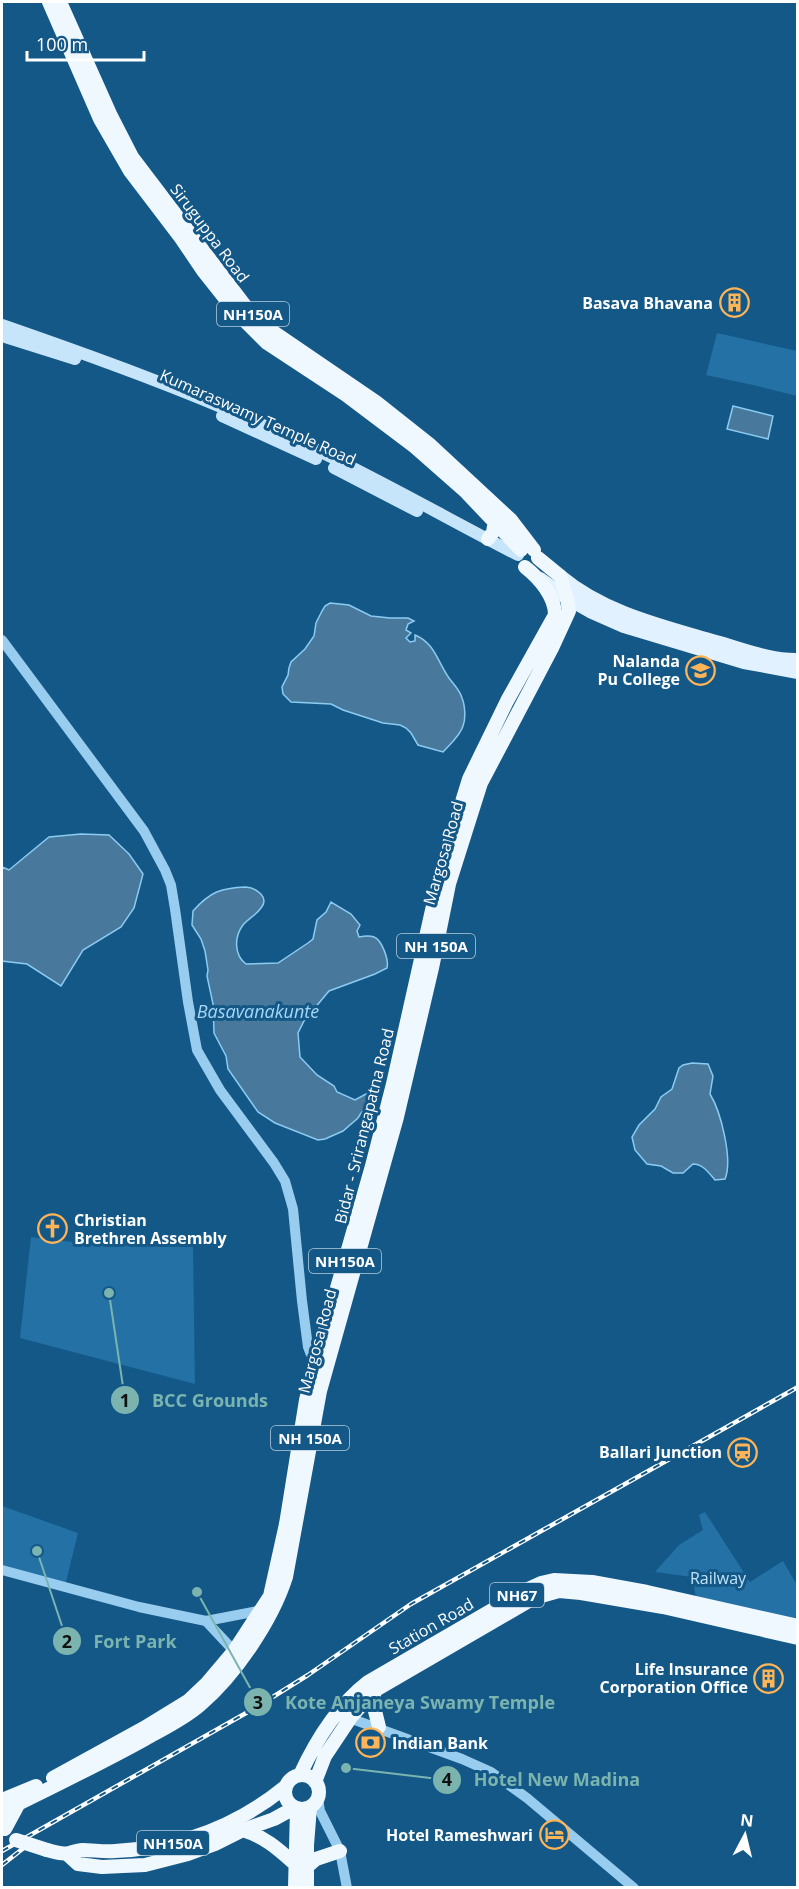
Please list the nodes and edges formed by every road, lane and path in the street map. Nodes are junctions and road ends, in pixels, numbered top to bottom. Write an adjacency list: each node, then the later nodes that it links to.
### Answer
1 (49, 2): 5 (highway, NH150A)
2 (60, 2): 7 (highway, Siruguppa Road / NH150A)
3 (2, 325): 6 (main road, Kumaraswamy Temple Road)
4 (2, 336): 6 (main road, Kumaraswamy Temple Road)
5 (495, 521): 6 (highway); 7 (highway, NH150A)
6 (490, 544): 7 (main road)
7 (527, 560): 8 (highway, NH150A); 9 (highway, NH150A)
8 (560, 576): 9 (highway); 10 (main road)
9 (564, 604): 10 (main road); 14 (highway, Margosa Road / NH 150A); 14 (highway, Bidar - Srirangapatna Road / NH150A)
10 (593, 606): 12 (main road); 13 (main road)
11 (2, 640): 14 (street)
12 (798, 660)
13 (798, 672)
14 (321, 1362): 17 (highway, Bidar - Srirangapatna Road / NH150A); 17 (highway, Margosa Road / NH 150A)
15 (2, 1570): 18 (street)
16 (564, 1585): 19 (highway, Station Road / NH67); 20 (highway, Station Road / NH67); 22 (highway, Station Road / NH67); 23 (highway, Station Road / NH67)
17 (267, 1611): 18 (street); 21 (highway, Bidar - Srirangapatna Road / NH150A); 30 (highway)
18 (206, 1621): 21 (street)
19 (798, 1626)
20 (798, 1638)
21 (234, 1651): 30 (highway, Bidar - Srirangapatna Road / NH150A)
22 (374, 1691): 24 (highway, Station Road / NH67); 25 (highway)
23 (337, 1714): 24 (street); 26 (highway, Station Road / NH67)
24 (351, 1717): 25 (street); 27 (highway, Station Road / NH67)
25 (379, 1727): 41 (street)
26 (300, 1775): 27 (highway); 28 (highway, NH67)
27 (315, 1782): 31 (highway)
28 (285, 1787): 29 (highway, NH67); 31 (highway)
29 (271, 1798): 36 (highway, NH150A)
30 (12, 1799): 32 (highway, NH150A); 34 (highway)
31 (305, 1805): 33 (highway); 35 (street); 37 (highway); 37 (highway)
32 (2, 1812)
33 (243, 1830): 36 (highway, NH150A); 37 (highway)
34 (7, 1834): 36 (highway, NH150A, bridge)
35 (340, 1851): 37 (highway); 40 (street)
36 (67, 1854)
37 (301, 1865): 38 (highway); 39 (highway)
38 (295, 1887)
39 (307, 1887)
40 (347, 1887)
41 (634, 1887)

